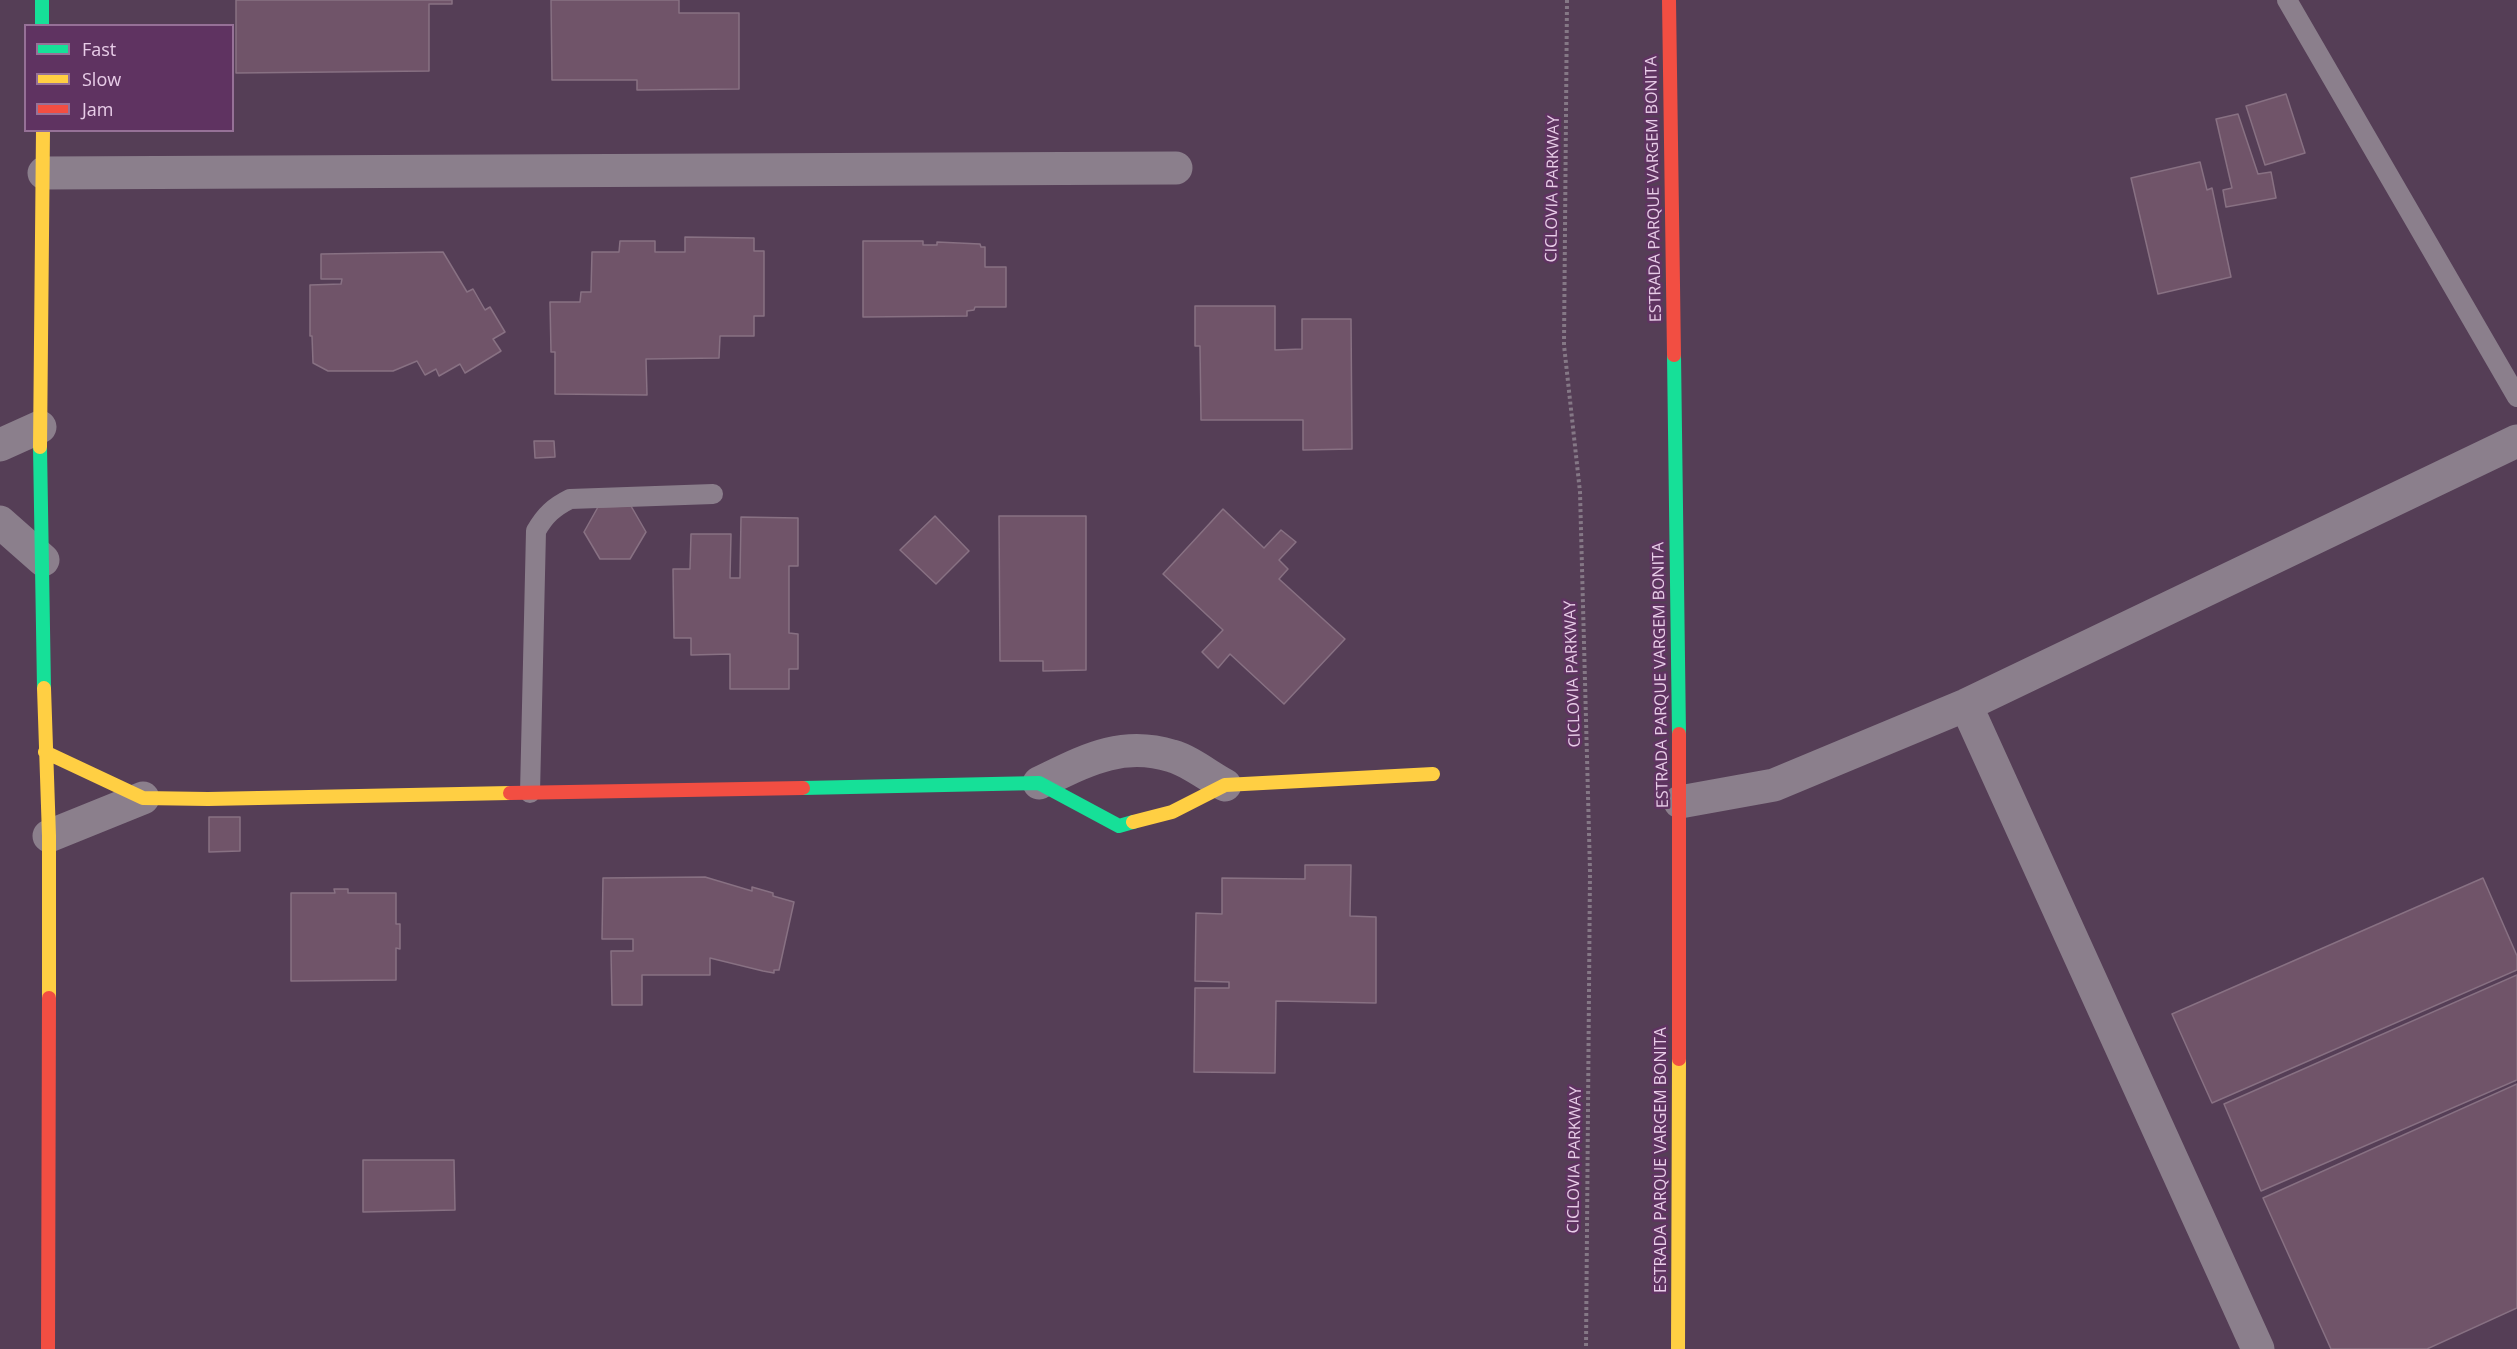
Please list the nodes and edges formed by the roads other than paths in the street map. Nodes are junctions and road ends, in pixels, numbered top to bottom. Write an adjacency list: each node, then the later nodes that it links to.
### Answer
1 (42, 0): 4 (street)
2 (1669, 0): 22 (street, ESTRADA PARQUE VARGEM BONITA)
3 (2287, 0): 8 (lane)
4 (42, 24)
5 (43, 132): 7 (street)
6 (1176, 168): 7 (street)
7 (44, 173): 9 (street)
8 (2517, 397)
9 (40, 427): 11 (street); 14 (street)
10 (2517, 441): 15 (street)
11 (0, 445)
12 (712, 494): 20 (lane)
13 (0, 522): 14 (street)
14 (43, 560): 16 (street)
15 (1966, 705): 22 (street); 26 (street)
16 (45, 752): 21 (street); 23 (street)
17 (1433, 774): 19 (street)
18 (1039, 783): 19 (street); 19 (street); 20 (street)
19 (1225, 785)
20 (530, 793): 21 (street)
21 (143, 798): 23 (street)
22 (1680, 802): 25 (street, ESTRADA PARQUE VARGEM BONITA)
23 (49, 836): 24 (street)
24 (48, 1349)
25 (1678, 1349)
26 (2258, 1349)

